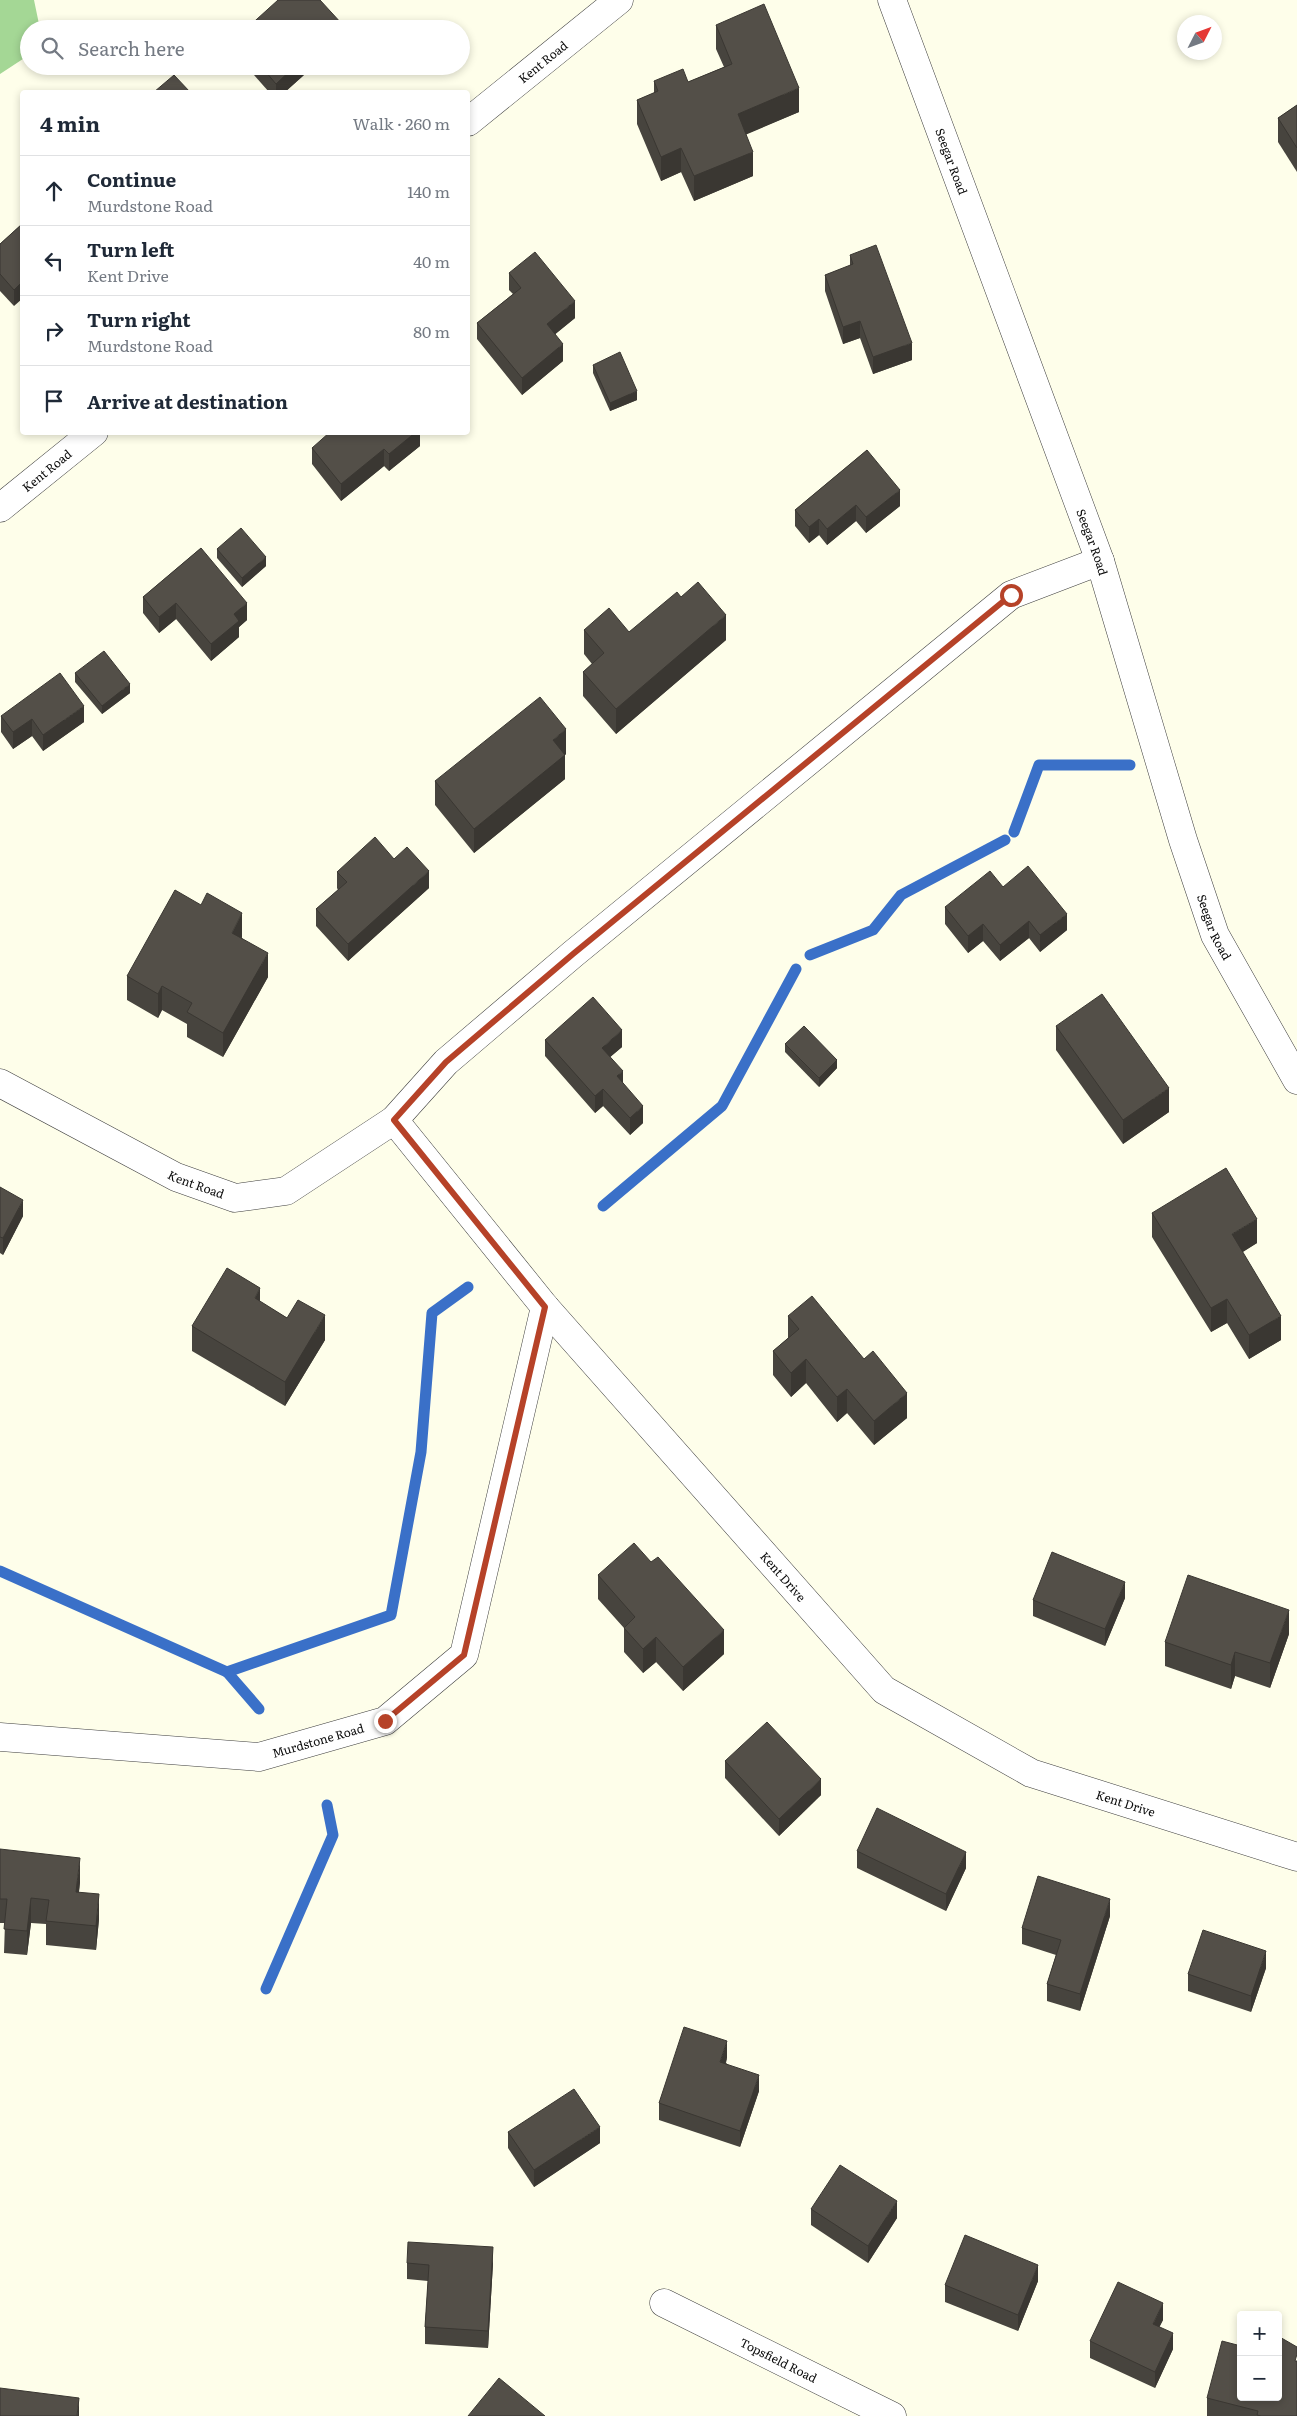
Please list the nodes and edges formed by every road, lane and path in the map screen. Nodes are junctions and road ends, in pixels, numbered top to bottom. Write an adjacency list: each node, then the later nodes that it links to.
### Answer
1 (619, 0): 3 (street, Kent Road)
2 (892, 0): 6 (street, Seegar Road)
3 (470, 120)
4 (90, 435): 5 (street, Kent Road)
5 (0, 508)
6 (1100, 561): 7 (street, Seegar Road); 9 (street)
7 (1297, 1080)
8 (0, 1083): 9 (street, Kent Road)
9 (394, 1120): 10 (street, Kent Drive)
10 (545, 1307): 11 (street, Murdstone Road); 12 (street, Kent Drive)
11 (0, 1737)
12 (1297, 1857)
13 (664, 2303): 14 (street, Topsfield Road)
14 (892, 2416)

